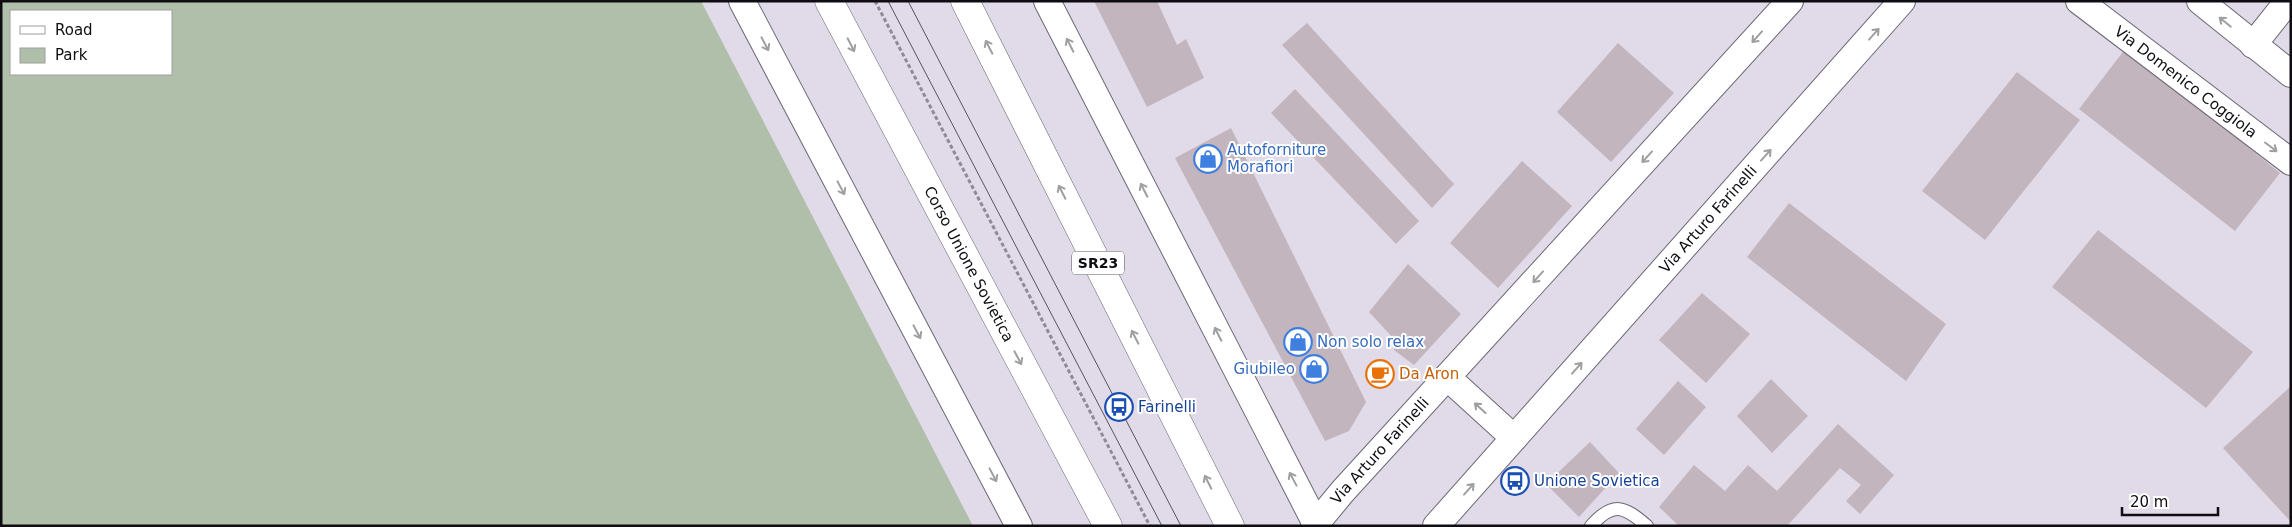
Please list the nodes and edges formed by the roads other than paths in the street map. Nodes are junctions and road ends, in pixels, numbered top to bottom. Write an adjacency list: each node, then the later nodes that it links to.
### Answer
1 (742, 1): 16 (street, one-way to 16)
2 (829, 1): 17 (main road, Corso Unione Sovietica, one-way to 17)
3 (965, 1): 18 (main road, SR23, one-way to 3)
4 (1047, 1): 15 (street, one-way to 4)
5 (1790, 1): 13 (street, Via Arturo Farinelli, one-way to 13)
6 (1902, 1): 14 (street, Via Arturo Farinelli, one-way to 6)
7 (2080, 1): 12 (street, Via Domenico Coggiola, one-way to 12)
8 (2200, 1): 10 (street, one-way to 8)
9 (2288, 1): 10 (street)
10 (2253, 45): 11 (street)
11 (2291, 74)
12 (2291, 162)
13 (1447, 377): 14 (street, one-way to 13); 15 (street, Via Arturo Farinelli)
14 (1514, 438): 19 (street, Via Arturo Farinelli, one-way to 14)
15 (1315, 525)
16 (1019, 526)
17 (1108, 526)
18 (1230, 526)
19 (1436, 526)
20 (1591, 526): 21 (lane)
21 (1647, 526)

